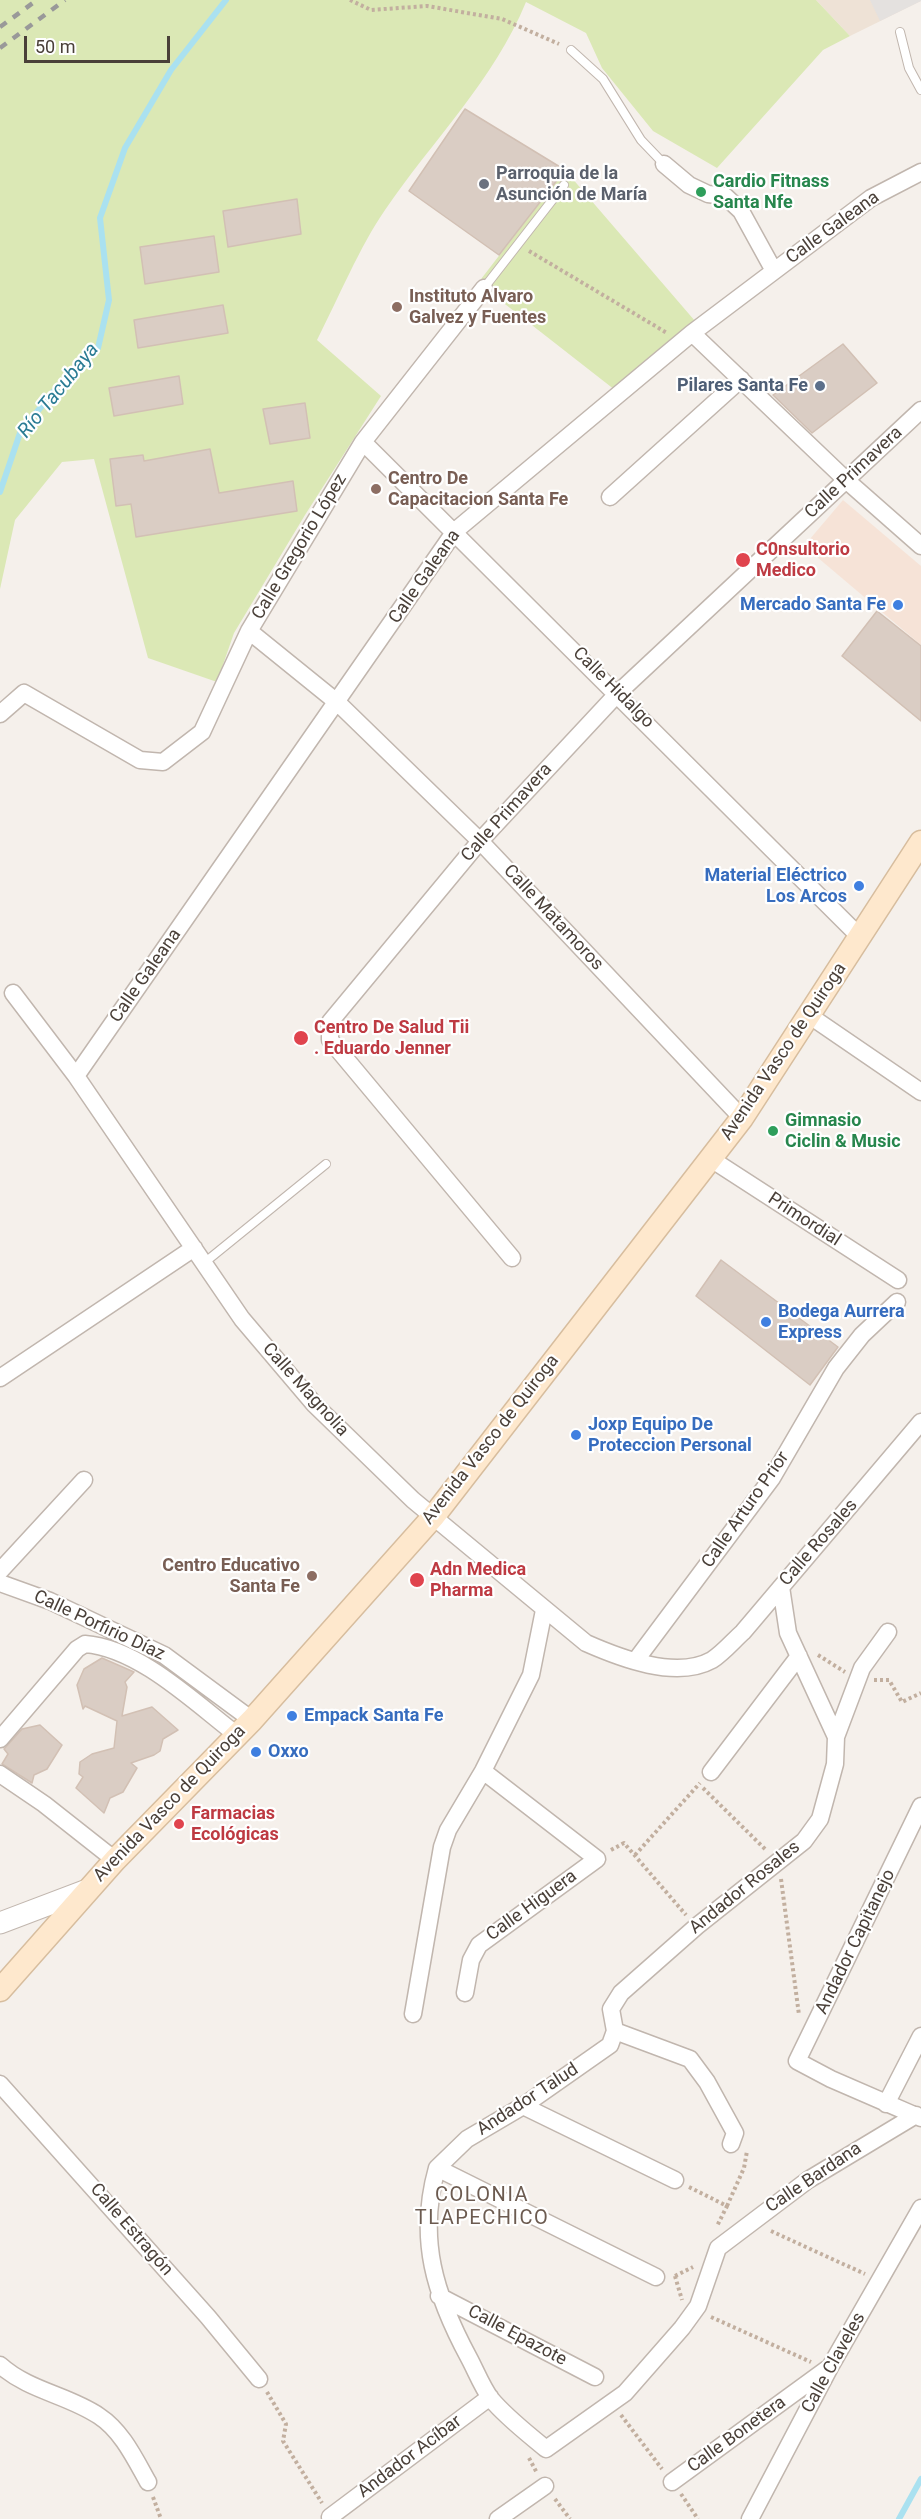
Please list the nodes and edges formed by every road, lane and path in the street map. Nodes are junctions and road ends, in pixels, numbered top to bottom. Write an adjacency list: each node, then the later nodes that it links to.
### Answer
1 (350, 0): 3 (path)
2 (900, 32): 4 (lane)
3 (571, 50): 5 (lane)
4 (921, 90)
5 (664, 164): 9 (street)
6 (921, 172): 9 (street, Calle Galeana)
7 (564, 185): 8 (lane, Calle Gregorio López)
8 (518, 245): 10 (lane, Calle Gregorio López); 11 (path)
9 (774, 271): 11 (street, Calle Galeana)
10 (484, 288): 14 (street, Calle Gregorio López)
11 (687, 337): 12 (street); 17 (street, Calle Galeana)
12 (741, 379): 15 (street); 16 (street)
13 (921, 410): 15 (street, Calle Primavera)
14 (363, 442): 17 (street, Calle Hidalgo); 19 (street, Calle Gregorio López)
15 (846, 480): 18 (street); 20 (street, Calle Primavera)
16 (610, 497)
17 (455, 531): 20 (street, Calle Hidalgo); 21 (street, Calle Galeana)
18 (921, 546)
19 (249, 631): 21 (street, Calle Matamoros); 22 (street, Calle Gregorio López)
20 (618, 693): 23 (street, Calle Primavera); 25 (street, Calle Hidalgo)
21 (338, 703): 23 (street, Calle Matamoros); 28 (street, Calle Galeana)
22 (0, 714)
23 (480, 841): 30 (street, Calle Matamoros); 34 (street, Calle Primavera)
24 (921, 842): 25 (main road, Avenida Vasco de Quiroga)
25 (860, 937): 27 (main road, Avenida Vasco de Quiroga)
26 (13, 993): 28 (street, Calle Magnolia)
27 (810, 1016): 29 (street); 30 (main road, Avenida Vasco de Quiroga)
28 (76, 1076): 33 (street, Calle Magnolia)
29 (921, 1092)
30 (742, 1118): 31 (main road, Avenida Vasco de Quiroga)
31 (711, 1159): 36 (street, Primordial); 41 (main road, Avenida Vasco de Quiroga)
32 (326, 1164): 35 (lane)
33 (194, 1248): 35 (street, Calle Magnolia); 38 (street)
34 (512, 1258)
35 (204, 1263): 41 (street, Calle Magnolia)
36 (898, 1280)
37 (897, 1302): 48 (street, Calle Arturo Prior)
38 (0, 1378)
39 (921, 1422): 44 (street, Calle Rosales)
40 (84, 1480): 42 (street)
41 (433, 1517): 45 (street, Calle Magnolia); 50 (main road, Avenida Vasco de Quiroga)
42 (0, 1571)
43 (0, 1583): 50 (street, Calle Porfirio Díaz)
44 (781, 1587): 47 (street, Andador Rosales); 49 (street, Calle Rosales)
45 (544, 1610): 48 (street, Calle Magnolia); 53 (street)
46 (888, 1632): 51 (street)
47 (799, 1656): 51 (street, Andador Rosales); 55 (street)
48 (636, 1660): 49 (street, Calle Magnolia)
49 (712, 1660)
50 (244, 1727): 52 (street); 59 (main road, Avenida Vasco de Quiroga)
51 (836, 1737): 60 (street, Andador Rosales)
52 (0, 1739)
53 (483, 1771): 65 (street, Calle Higuera); 66 (street)
54 (0, 1774): 59 (street)
55 (705, 1778): 58 (path); 60 (path)
56 (921, 1806): 69 (street, Andador Capitanejo)
57 (624, 1843): 58 (path)
58 (634, 1856): 63 (path)
59 (115, 1860): 61 (main road, Avenida Vasco de Quiroga)
60 (778, 1862): 63 (street, Andador Rosales); 69 (path)
61 (87, 1890): 62 (street); 64 (main road, Avenida Vasco de Quiroga)
62 (0, 1923)
63 (697, 1926): 67 (street, Andador Rosales)
64 (0, 1990)
65 (465, 1993)
66 (413, 2014)
67 (615, 2031): 72 (street, Andador Talud); 74 (street)
68 (921, 2036): 71 (street)
69 (804, 2048): 71 (street)
70 (0, 2084): 92 (street, Calle Estragón)
71 (886, 2104): 73 (street)
72 (523, 2106): 75 (street, Andador Talud); 76 (street)
73 (918, 2117): 81 (street, Calle Bardana)
74 (731, 2144): 77 (path)
75 (437, 2168): 85 (street); 87 (street, Calle Epazote)
76 (675, 2180): 77 (path)
77 (727, 2206): 79 (path)
78 (921, 2208): 86 (street, Calle Claveles)
79 (716, 2227)
80 (760, 2236): 86 (path)
81 (717, 2252): 83 (path); 88 (street)
82 (696, 2261): 83 (path)
83 (692, 2267): 84 (path)
84 (675, 2276): 85 (path); 88 (path)
85 (656, 2277)
86 (880, 2281): 90 (street, Calle Claveles)
87 (440, 2296): 91 (street, Calle Epazote); 93 (street, Calle Epazote)
88 (695, 2310): 90 (path); 94 (street)
89 (0, 2365): 95 (street)
90 (829, 2368): 96 (street, Calle Bonetera); 103 (street, Calle Claveles)
91 (595, 2377)
92 (259, 2379): 98 (path)
93 (490, 2397): 94 (street, Calle Epazote); 98 (street, Andador Acíbar)
94 (612, 2402): 96 (path)
95 (148, 2482): 99 (path)
96 (672, 2482): 102 (path)
97 (545, 2486): 100 (street); 101 (path)
98 (330, 2517)
99 (161, 2519)
100 (498, 2519)
101 (570, 2519)
102 (698, 2519)
103 (750, 2519)

